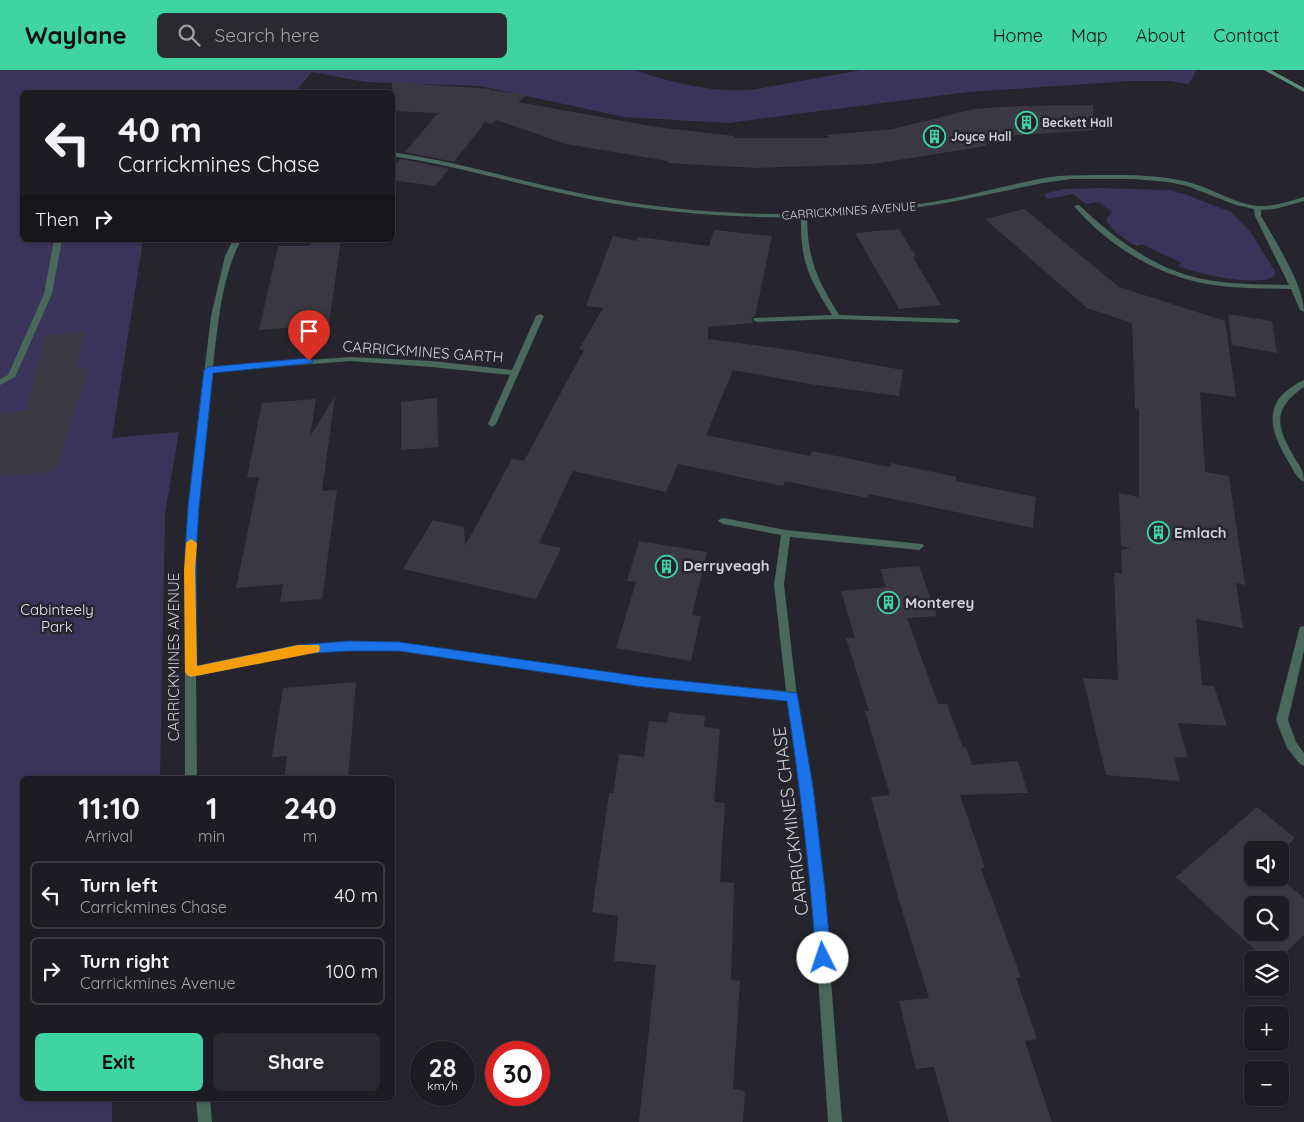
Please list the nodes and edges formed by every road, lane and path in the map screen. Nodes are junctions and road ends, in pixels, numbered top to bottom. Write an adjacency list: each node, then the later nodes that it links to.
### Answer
1 (1267, 70): 2 (street)
2 (1304, 90)
3 (395, 154): 7 (street, CARRICKMINES AVENUE)
4 (1304, 199): 6 (street, CARRICKMINES AVENUE)
5 (1077, 206): 10 (street)
6 (1257, 208): 7 (street, CARRICKMINES AVENUE); 10 (street)
7 (804, 216): 13 (street)
8 (58, 242): 18 (street)
9 (236, 242): 16 (street, CARRICKMINES AVENUE)
10 (1293, 287): 11 (street)
11 (1304, 310)
12 (540, 316): 17 (street, CARRICKMINES GARTH)
13 (837, 317): 14 (street); 15 (street)
14 (757, 320)
15 (956, 321)
16 (208, 370): 17 (street, CARRICKMINES GARTH); 26 (street, CARRICKMINES AVENUE)
17 (515, 373): 20 (street, CARRICKMINES GARTH)
18 (0, 382)
19 (1304, 383): 21 (street)
20 (492, 424)
21 (1304, 479)
22 (723, 521): 23 (street)
23 (786, 533): 24 (street); 27 (street, CARRICKMINES CHASE)
24 (919, 546)
25 (1304, 630): 28 (street)
26 (191, 672): 27 (street); 29 (street, CARRICKMINES AVENUE)
27 (792, 696): 32 (street, CARRICKMINES CHASE)
28 (1304, 761)
29 (191, 776)
30 (203, 1101): 31 (street)
31 (206, 1122)
32 (835, 1122)

